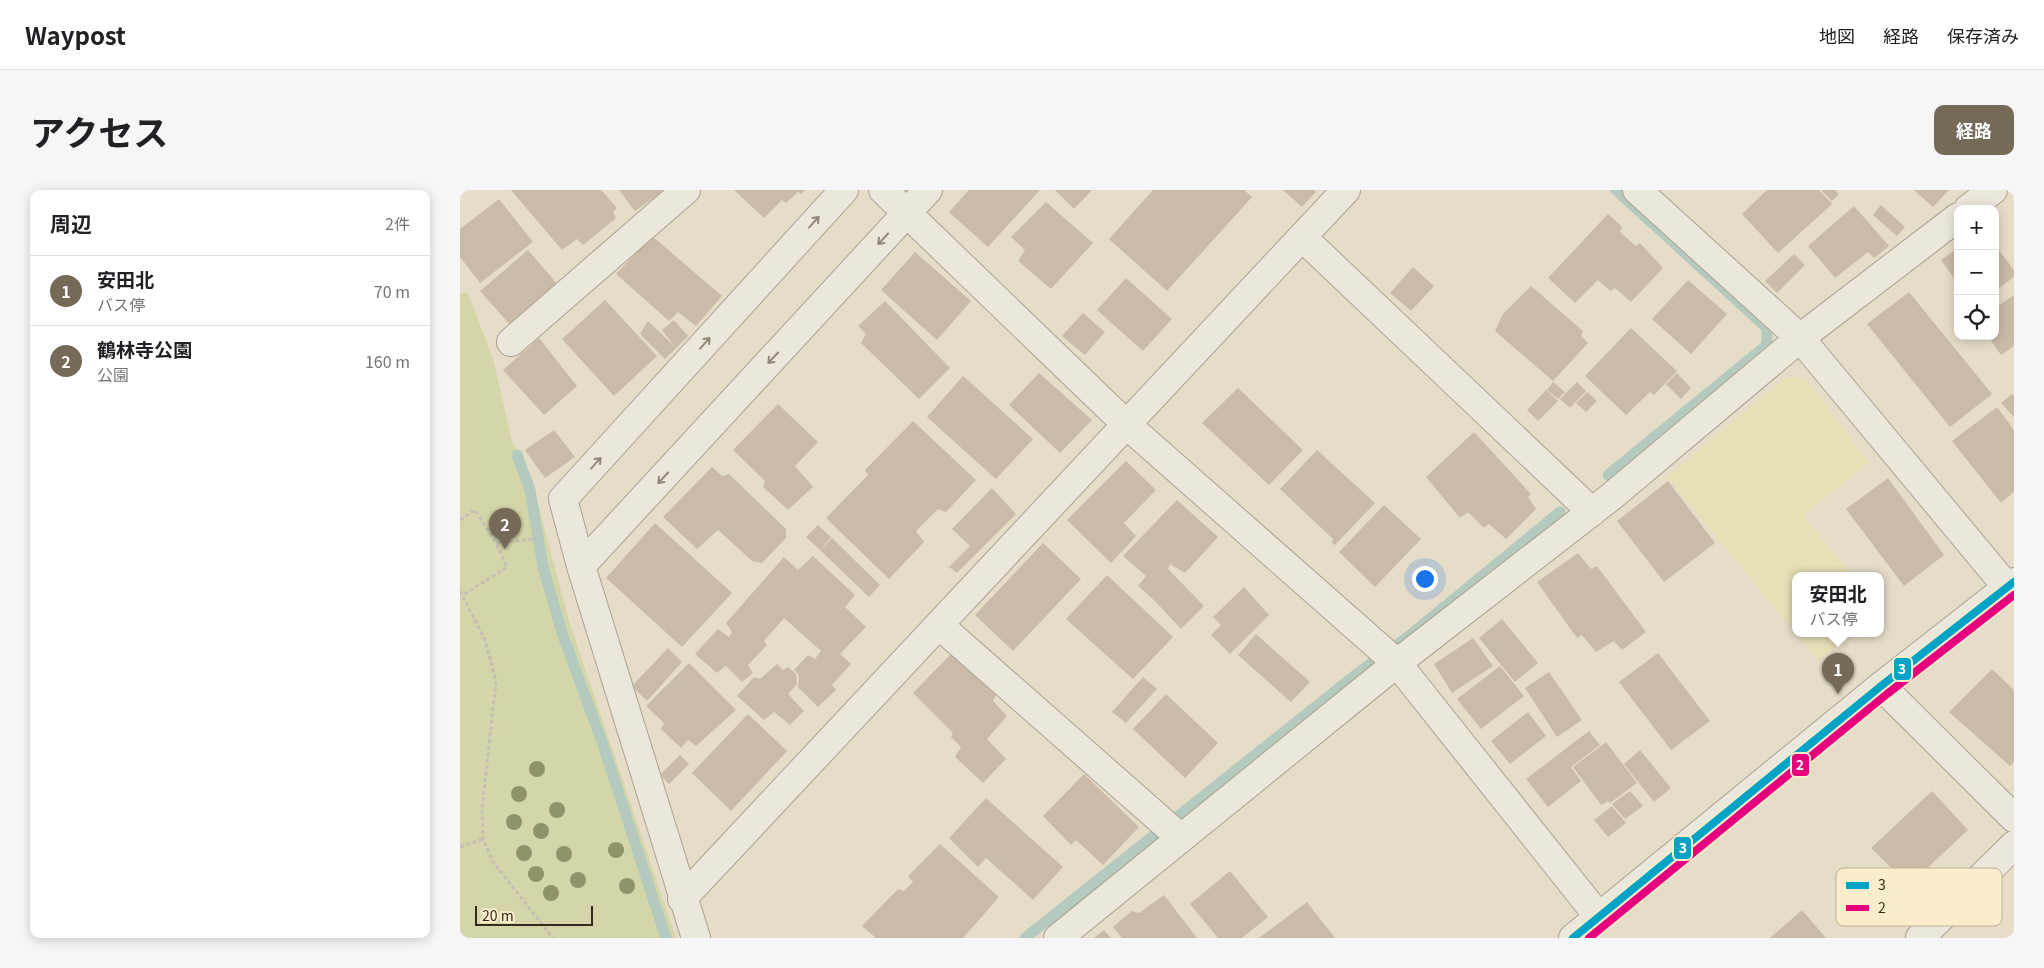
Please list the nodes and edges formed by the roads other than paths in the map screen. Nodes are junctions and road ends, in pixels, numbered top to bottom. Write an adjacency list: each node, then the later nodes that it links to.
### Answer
1 (686, 190): 13 (street)
2 (844, 190): 16 (street, one-way to 2)
3 (883, 190): 9 (street)
4 (928, 190): 9 (street)
5 (1346, 190): 11 (street)
6 (1637, 190): 12 (street)
7 (1993, 190): 8 (street)
8 (1973, 205)
9 (907, 213): 14 (street); 16 (street, one-way to 16)
10 (1954, 220): 12 (street)
11 (1302, 237): 14 (street); 15 (street)
12 (1800, 338): 15 (street); 17 (street)
13 (511, 342)
14 (1127, 425): 18 (street); 19 (street)
15 (1592, 512): 19 (street)
16 (581, 566): 25 (street)
17 (2010, 585): 20 (street)
18 (940, 625): 22 (street); 25 (street)
19 (1396, 662): 22 (street); 26 (street)
20 (1880, 686): 21 (street); 26 (street)
21 (2014, 818)
22 (1180, 837): 29 (street)
23 (2014, 845): 24 (street)
24 (1991, 868)
25 (682, 898): 28 (street)
26 (1599, 917): 30 (street)
27 (1932, 926): 31 (street)
28 (696, 938)
29 (1058, 938)
30 (1573, 938)
31 (1920, 938)

